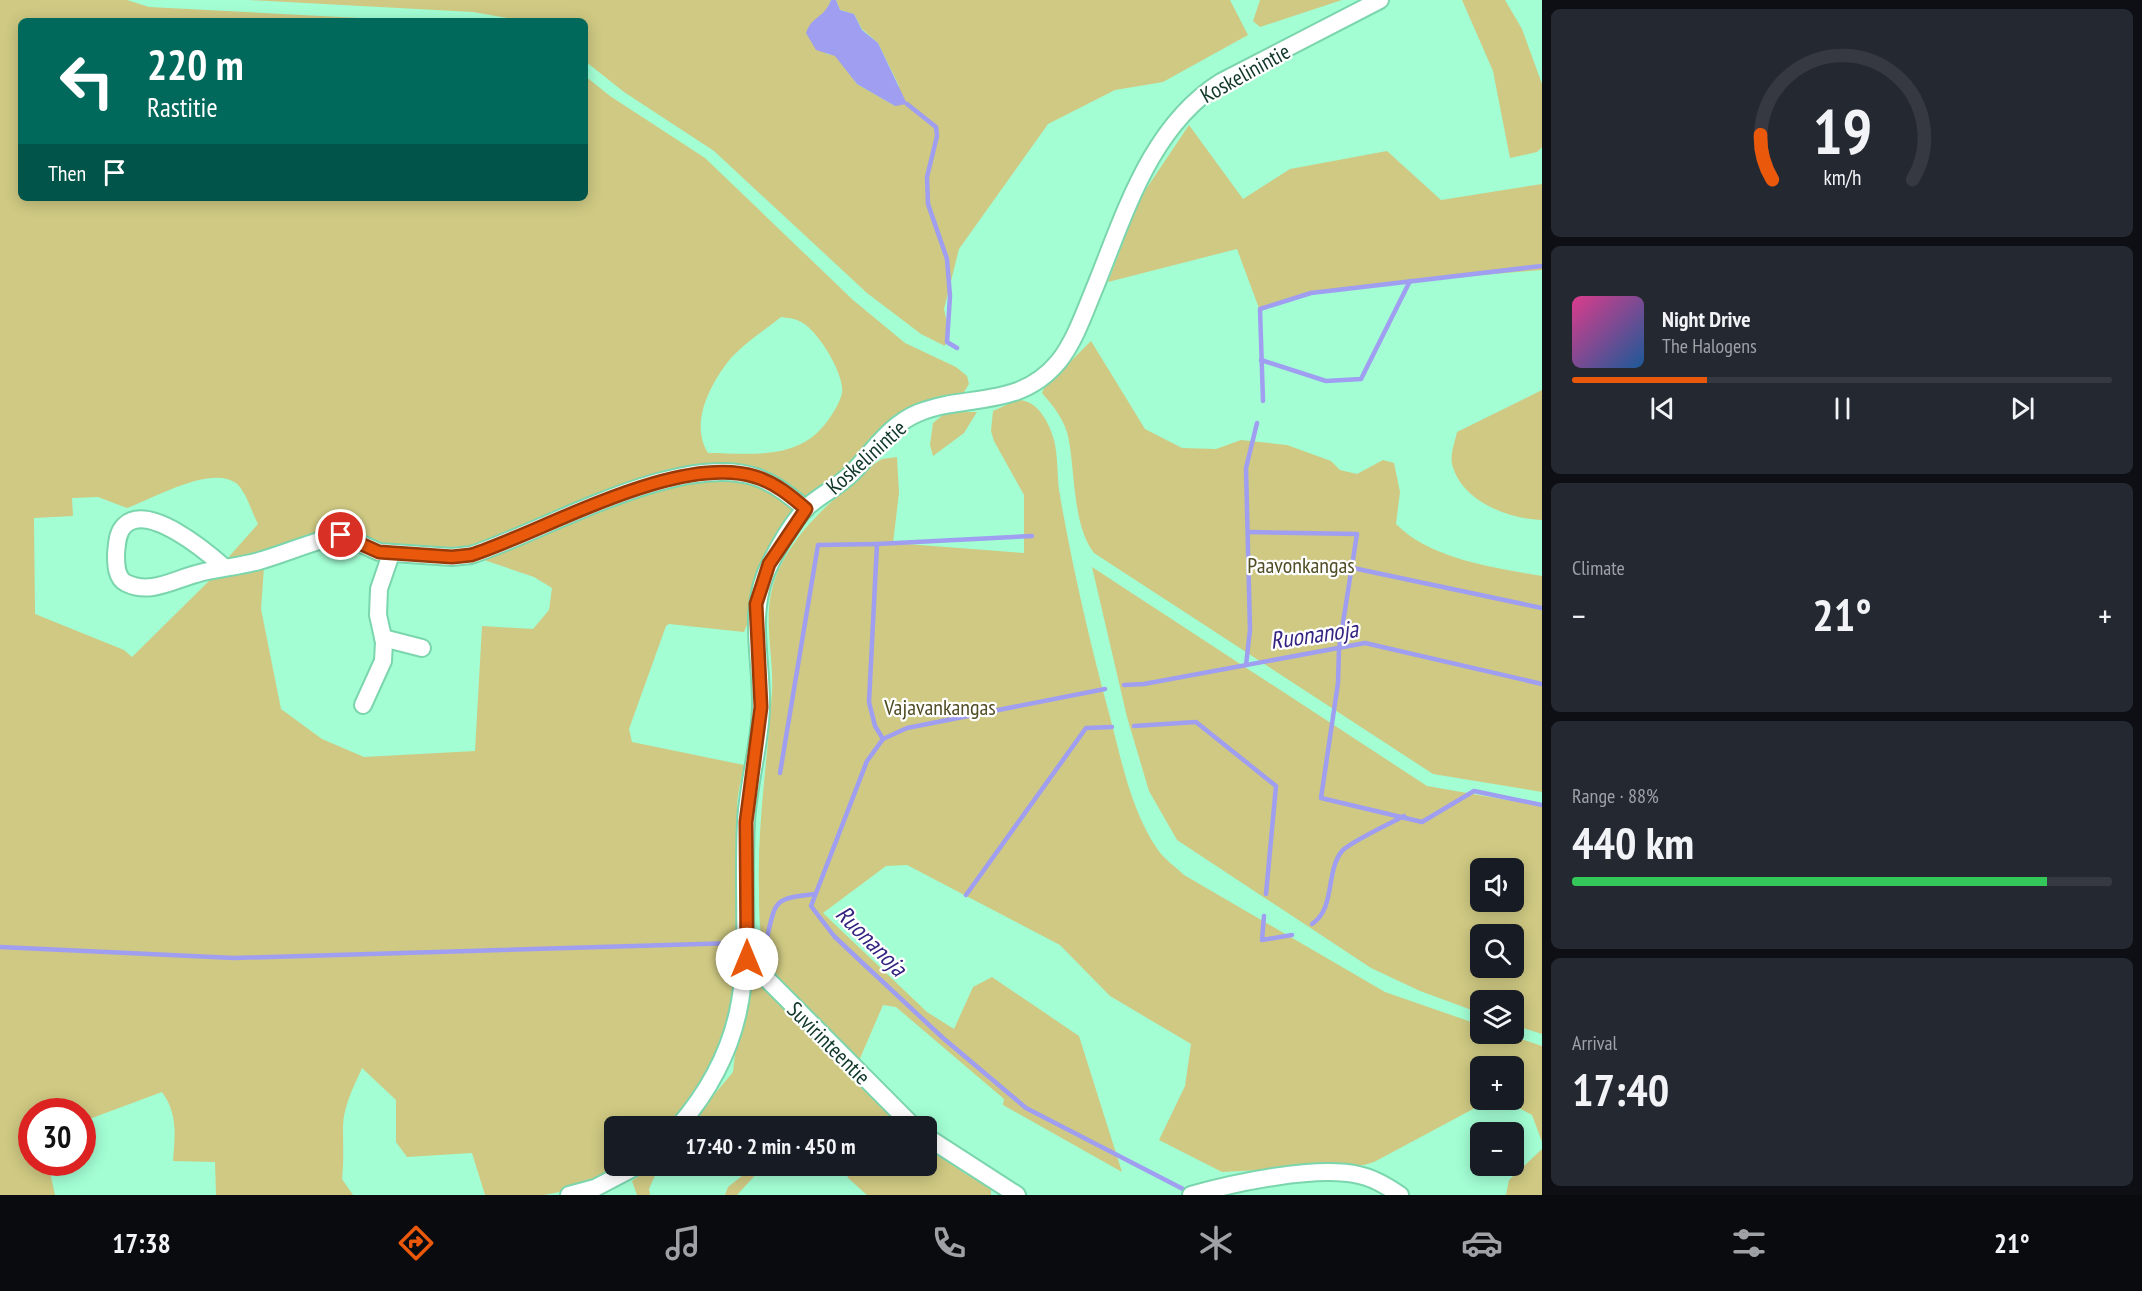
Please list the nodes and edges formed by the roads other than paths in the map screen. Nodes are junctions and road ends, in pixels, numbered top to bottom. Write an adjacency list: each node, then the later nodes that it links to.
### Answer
1 (1380, 0): 2 (street, Koskelinintie)
2 (806, 509): 3 (street); 8 (street, Koskelinintie)
3 (392, 554): 4 (street); 5 (street)
4 (224, 567): 4 (street)
5 (383, 638): 6 (street); 7 (street)
6 (422, 648)
7 (363, 705)
8 (747, 959): 9 (street, Koskelinintie); 10 (street, Suvirinteentie)
9 (687, 1116)
10 (903, 1116)
11 (937, 1143): 14 (street)
12 (618, 1176): 13 (street)
13 (569, 1195)
14 (1017, 1195)
15 (1191, 1195): 16 (street)
16 (1400, 1195)

